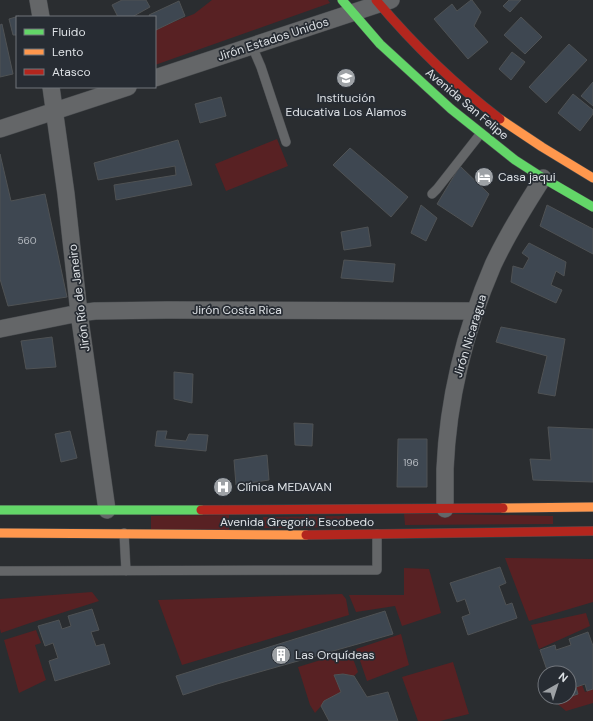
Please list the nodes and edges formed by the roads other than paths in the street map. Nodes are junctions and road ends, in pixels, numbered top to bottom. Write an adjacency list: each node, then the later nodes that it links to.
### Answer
1 (38, 0): 4 (street)
2 (382, 1): 3 (street, Jirón Estados Unidos); 14 (street, Avenida San Felipe)
3 (347, 6): 5 (street, Jirón Estados Unidos); 11 (street, Avenida San Felipe)
4 (41, 16)
5 (252, 46): 6 (street, Jirón Estados Unidos); 12 (lane)
6 (156, 78)
7 (51, 88): 9 (street, Jirón Río de Janeiro)
8 (125, 88): 9 (street)
9 (55, 111): 10 (street); 18 (street, Jirón Río de Janeiro)
10 (0, 129)
11 (481, 133): 13 (street, Avenida San Felipe); 15 (lane)
12 (286, 142)
13 (543, 178): 16 (street, Avenida San Felipe); 17 (street, Jirón Nicaragua)
14 (593, 178)
15 (432, 194)
16 (593, 207)
17 (475, 311): 18 (street, Jirón Costa Rica); 23 (street, Jirón Nicaragua)
18 (79, 313): 19 (street, Jirón Costa Rica); 25 (street, Jirón Río de Janeiro)
19 (0, 330)
20 (593, 507): 23 (street, Avenida Gregorio Escobedo)
21 (249, 509): 22 (street, Avenida Gregorio Escobedo); 25 (street, Avenida Gregorio Escobedo); 26 (street)
22 (274, 509): 23 (street, Avenida Gregorio Escobedo); 26 (street)
23 (445, 509)
24 (0, 510): 25 (street, Avenida Gregorio Escobedo)
25 (107, 510)
26 (260, 521): 30 (street); 32 (street)
27 (593, 532): 31 (street, Avenida Gregorio Escobedo)
28 (0, 533): 29 (street, Avenida Gregorio Escobedo)
29 (124, 533): 30 (street, Avenida Gregorio Escobedo); 34 (lane)
30 (250, 534): 32 (street, Avenida Gregorio Escobedo)
31 (377, 534): 32 (street, Avenida Gregorio Escobedo); 34 (lane)
32 (272, 535)
33 (0, 571): 34 (lane)
34 (126, 571)

